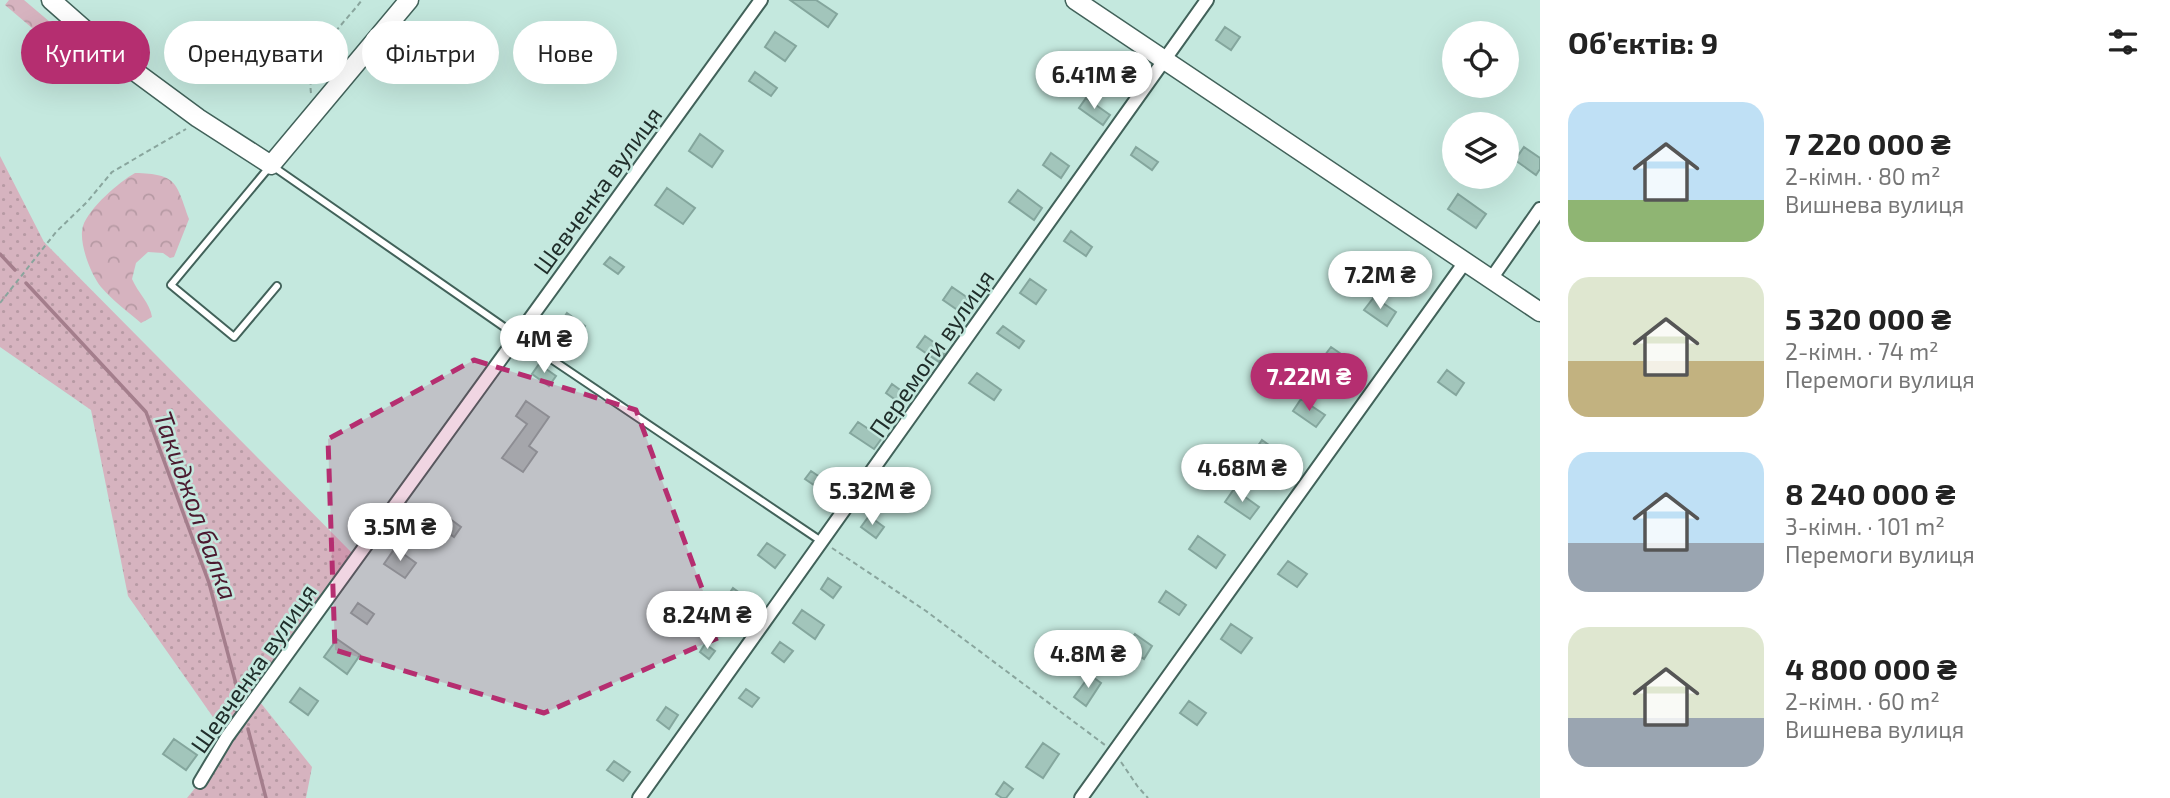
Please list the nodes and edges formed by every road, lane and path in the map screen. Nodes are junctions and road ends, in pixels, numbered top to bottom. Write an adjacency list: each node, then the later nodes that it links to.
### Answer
1 (51, 0): 9 (street)
2 (362, 0): 8 (path)
3 (410, 0): 8 (street)
4 (761, 0): 17 (street, Шевченка вулиця)
5 (1074, 0): 7 (street)
6 (1207, 0): 7 (street, Перемоги вулиця)
7 (1165, 60): 12 (street); 18 (street, Перемоги вулиця)
8 (314, 115): 10 (street)
9 (198, 118): 10 (street); 15 (path)
10 (271, 165): 14 (lane); 17 (lane)
11 (1540, 209): 13 (street)
12 (1465, 262): 13 (street); 19 (street)
13 (1491, 279): 16 (street)
14 (277, 286)
15 (0, 303)
16 (1540, 312)
17 (517, 336): 18 (lane); 20 (street, Шевченка вулиця)
18 (822, 541): 19 (path); 21 (street, Перемоги вулиця)
19 (1114, 752): 22 (street); 23 (path)
20 (200, 782)
21 (639, 798)
22 (1081, 798)
23 (1148, 798)

